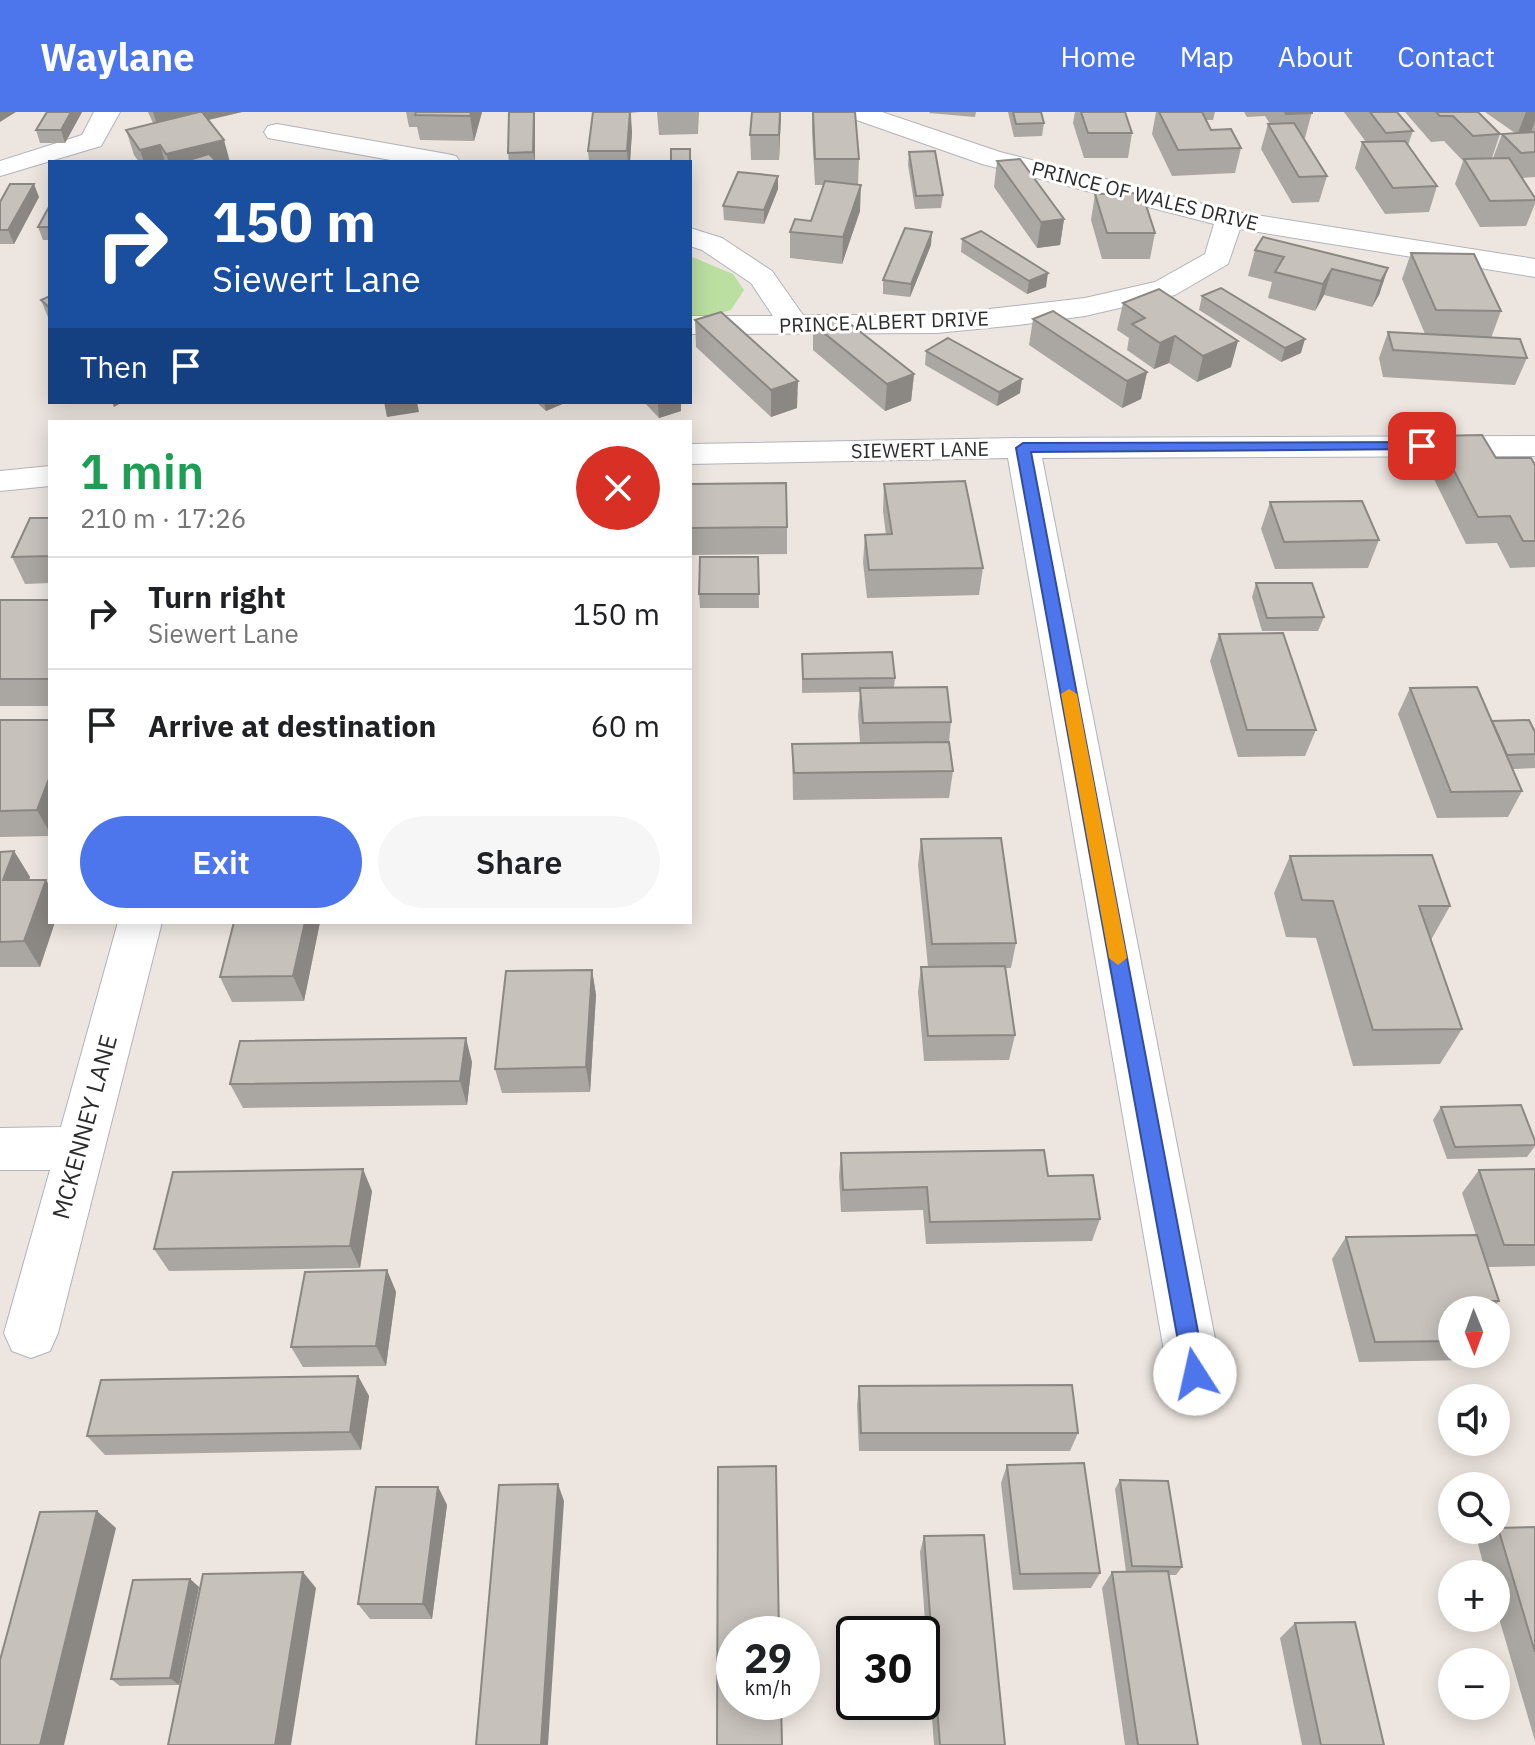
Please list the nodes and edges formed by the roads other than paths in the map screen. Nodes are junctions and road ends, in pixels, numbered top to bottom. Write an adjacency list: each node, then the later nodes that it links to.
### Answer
1 (107, 112): 6 (street)
2 (857, 112): 7 (street, PRINCE OF WALES DRIVE)
3 (280, 122): 4 (street); 5 (street)
4 (267, 160)
5 (439, 160)
6 (3, 169)
7 (1229, 219): 9 (street, PRINCE OF WALES DRIVE); 11 (street, PRINCE ALBERT DRIVE)
8 (692, 238): 11 (street)
9 (1534, 272)
10 (692, 325): 11 (street, PRINCE ALBERT DRIVE)
11 (795, 326)
12 (1535, 446): 13 (street, SIEWERT LANE)
13 (1023, 448): 14 (street, SIEWERT LANE); 21 (street)
14 (692, 454)
15 (48, 476): 16 (street)
16 (0, 481)
17 (139, 924): 18 (street, MCKENNEY LANE)
18 (80, 1148): 19 (street); 20 (street, MCKENNEY LANE)
19 (0, 1149)
20 (31, 1333)
21 (1195, 1374)

